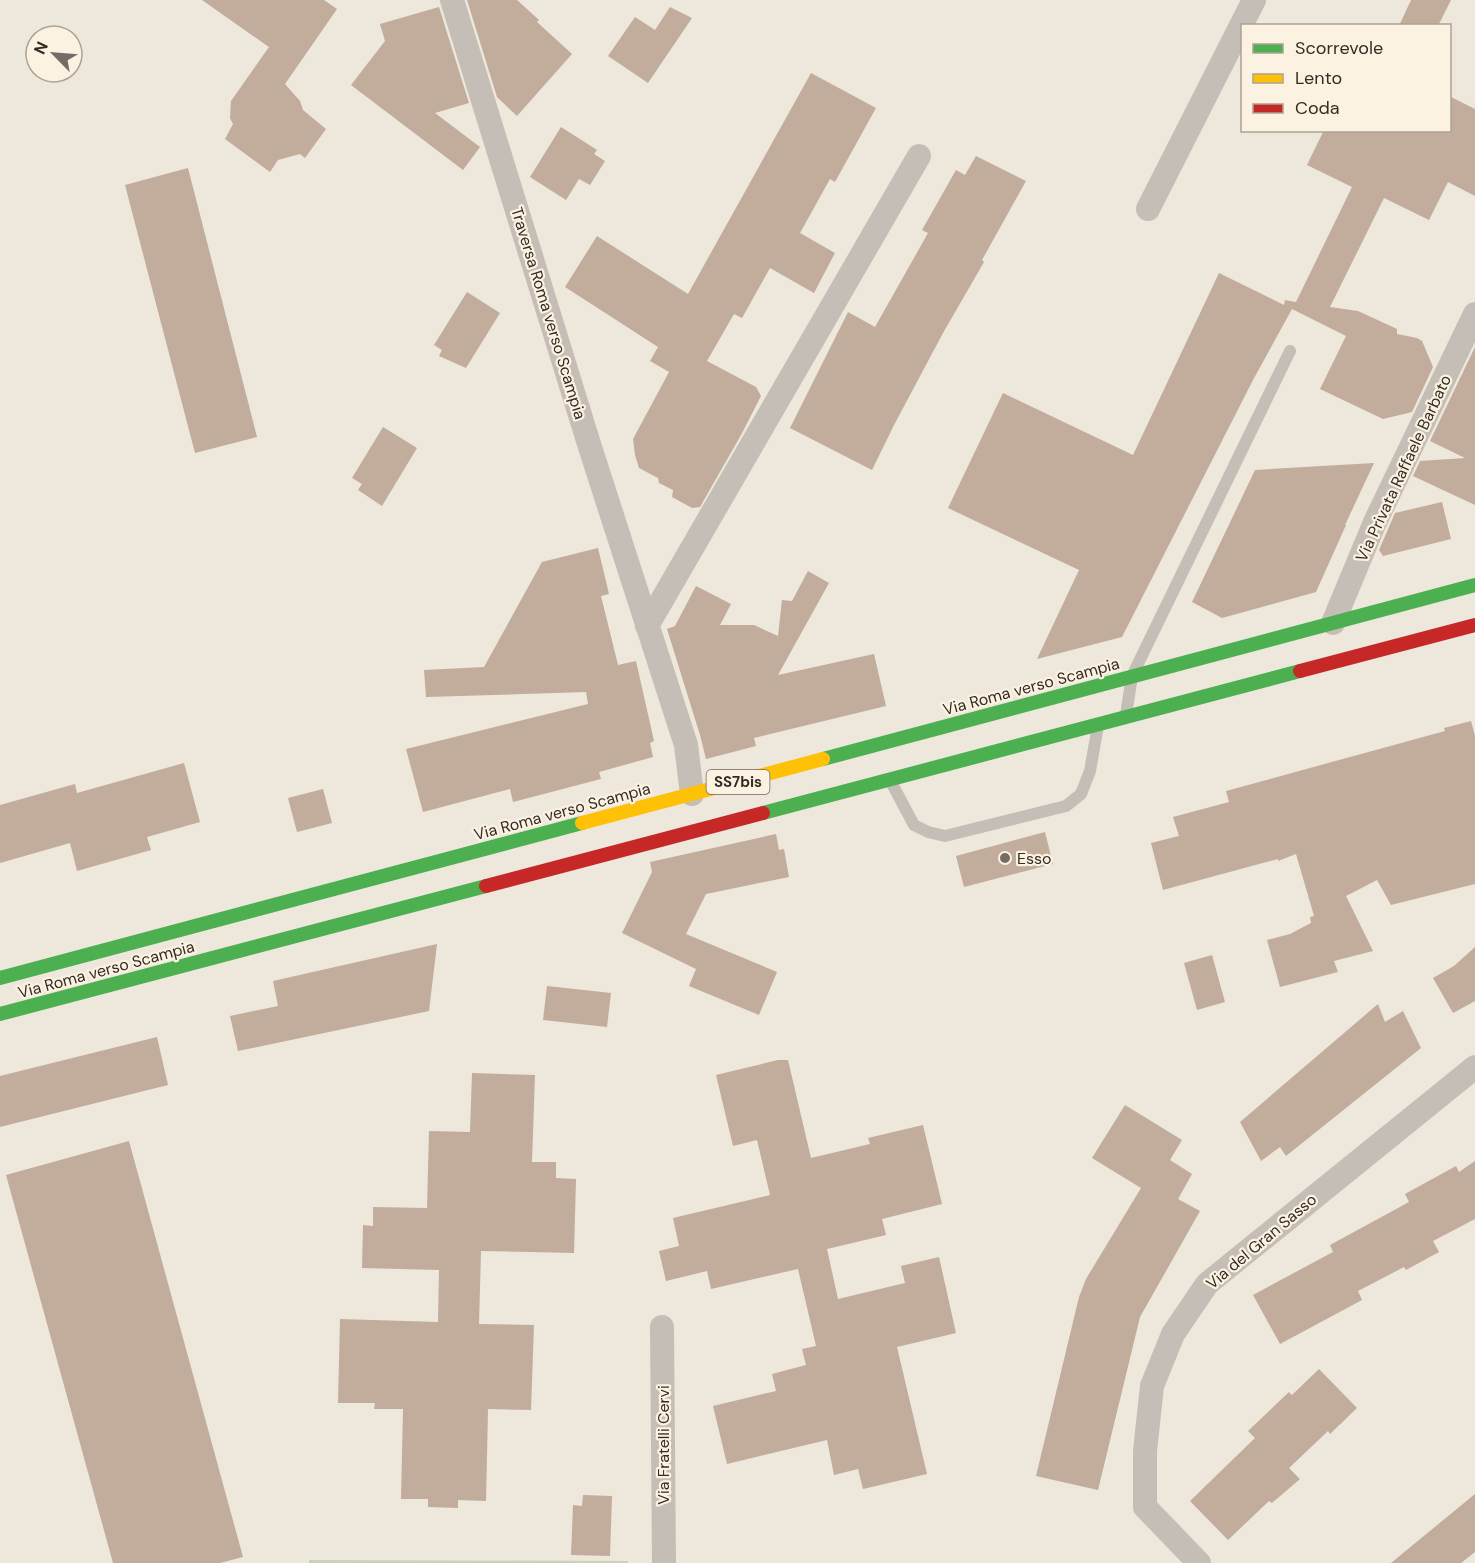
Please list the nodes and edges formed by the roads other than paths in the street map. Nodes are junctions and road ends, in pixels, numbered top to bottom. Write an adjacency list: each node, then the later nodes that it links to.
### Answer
1 (452, 0): 12 (street, Traversa Roma verso Scampia)
2 (1254, 0): 3 (street)
3 (1242, 24)
4 (1241, 26): 6 (street)
5 (919, 156): 12 (street)
6 (1148, 209)
7 (1475, 314): 10 (street, Via Privata Raffaele Barbato)
8 (1290, 351): 13 (lane, Via Roma verso Scampia)
9 (1475, 585): 10 (main road, Via Roma verso Scampia / SS7bis)
10 (1333, 623): 13 (main road, Via Roma verso Scampia / SS7bis)
11 (1475, 625): 14 (main road, Via Roma verso Scampia / SS7bis)
12 (647, 626): 17 (street, Traversa Roma verso Scampia)
13 (1132, 676): 14 (lane, Via Roma verso Scampia); 17 (main road, Via Roma verso Scampia / SS7bis)
14 (1126, 717): 15 (main road, Via Roma verso Scampia / SS7bis)
15 (1098, 724): 16 (main road, Via Roma verso Scampia / SS7bis); 16 (lane)
16 (890, 779): 19 (main road, Via Roma verso Scampia / SS7bis)
17 (692, 794): 18 (main road, Via Roma verso Scampia / SS7bis)
18 (0, 978)
19 (0, 1014)
20 (1475, 1067): 23 (street, Via del Gran Sasso)
21 (662, 1328): 22 (street, Via Fratelli Cervi)
22 (664, 1563)
23 (1198, 1563)

